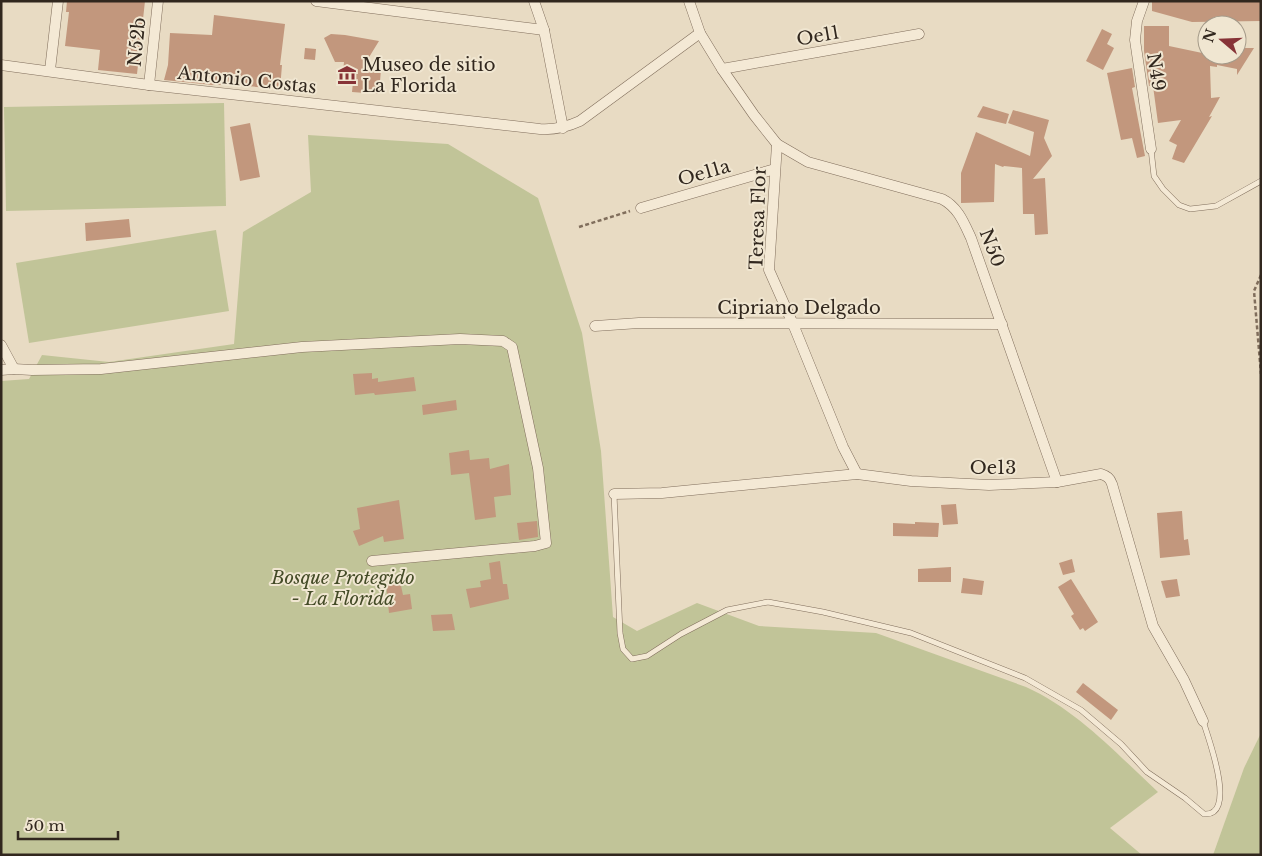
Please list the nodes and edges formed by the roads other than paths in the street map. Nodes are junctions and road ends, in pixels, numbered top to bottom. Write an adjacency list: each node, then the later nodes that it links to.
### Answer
1 (58, 1): 12 (street)
2 (158, 1): 13 (street, N52b)
3 (316, 1): 7 (street)
4 (534, 1): 7 (street)
5 (689, 1): 8 (street, Teresa Flor)
6 (1144, 1): 16 (street, N49)
7 (544, 30): 14 (street)
8 (700, 33): 11 (street, Teresa Flor); 14 (street, Antonio Costas)
9 (918, 34): 11 (street, Oe11)
10 (1, 65): 12 (street, Antonio Costas)
11 (722, 69): 15 (street, Teresa Flor)
12 (50, 70): 13 (street, Antonio Costas)
13 (149, 86): 14 (street, Antonio Costas)
14 (563, 128)
15 (777, 144): 17 (street, Teresa Flor); 21 (street, N50)
16 (1151, 148): 18 (lane)
17 (775, 169): 19 (street, Oe11a); 20 (street, Teresa Flor)
18 (1261, 182)
19 (641, 208)
20 (793, 324): 21 (street, Cipriano Delgado); 22 (street, Cipriano Delgado); 26 (street, Teresa Flor)
21 (1002, 324): 27 (street, N50)
22 (595, 326)
23 (1, 345): 24 (street)
24 (14, 369): 25 (street); 29 (street)
25 (1, 370)
26 (857, 474): 27 (street, Oe13); 28 (street, Oe13)
27 (1057, 482): 30 (street, Oe13)
28 (614, 494): 30 (lane)
29 (372, 561)
30 (1203, 721)

